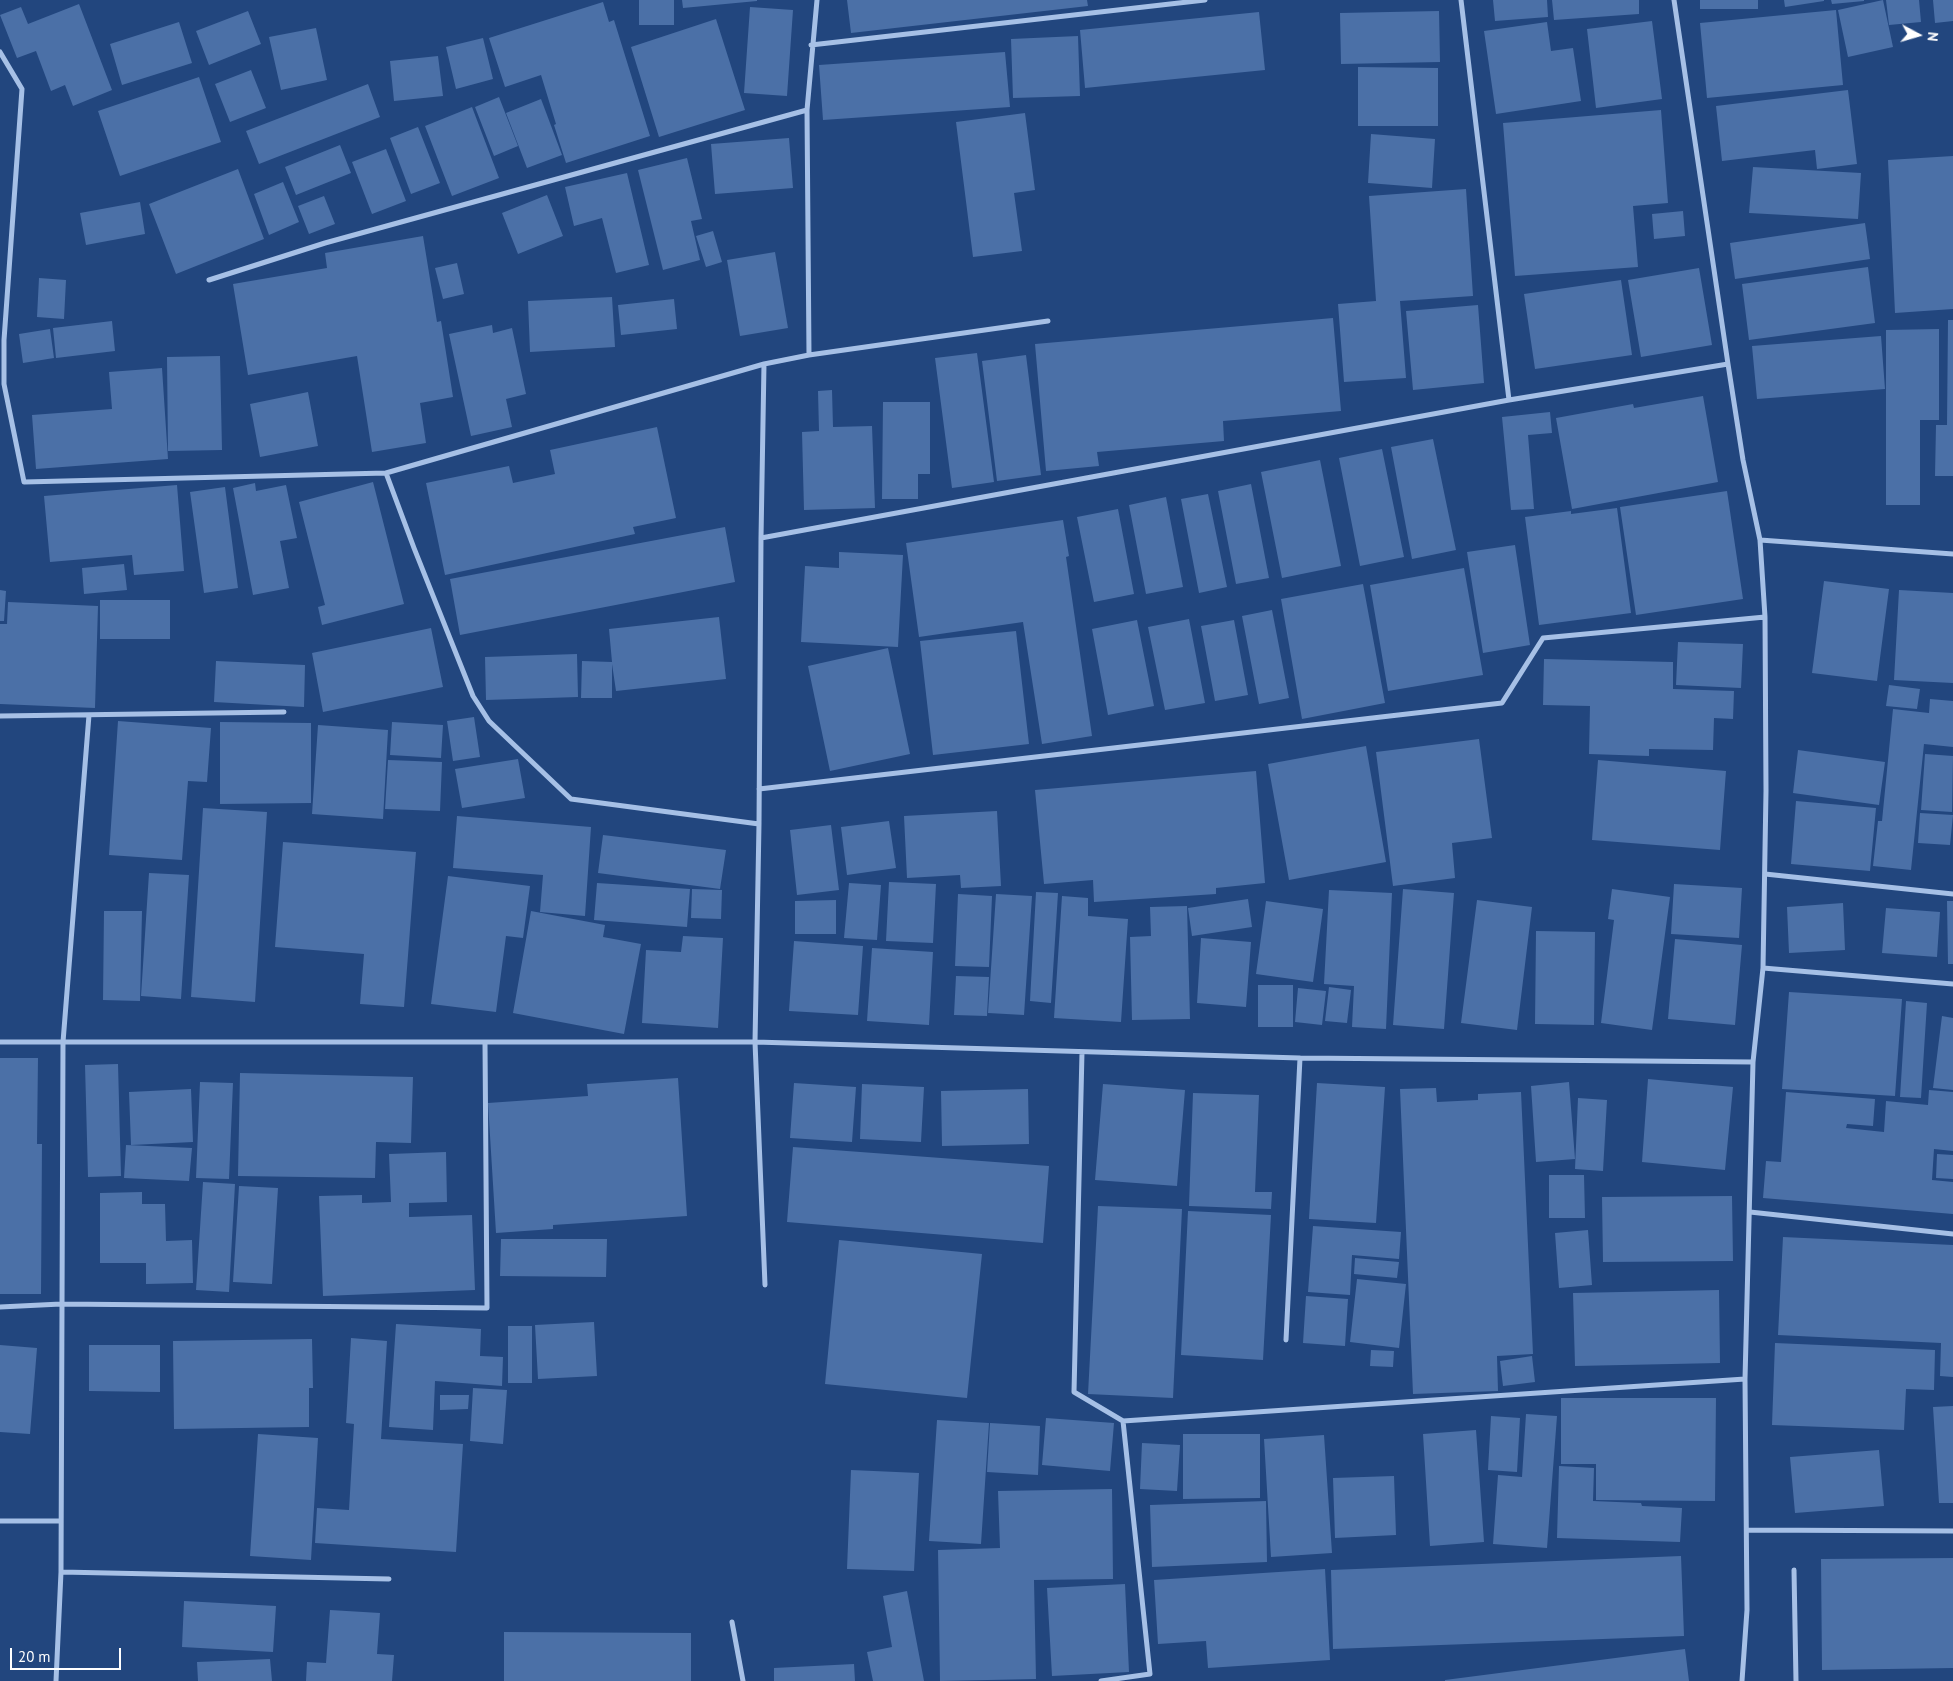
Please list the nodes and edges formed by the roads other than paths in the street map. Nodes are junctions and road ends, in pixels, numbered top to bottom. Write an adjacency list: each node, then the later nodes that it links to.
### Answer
1 (817, 0): 5 (street)
2 (1205, 0): 5 (street)
3 (1461, 0): 14 (street)
4 (1674, 0): 13 (street)
5 (811, 45): 7 (street)
6 (0, 52): 10 (street)
7 (806, 110): 8 (street); 11 (street)
8 (209, 280)
9 (1048, 321): 11 (street)
10 (2, 340): 15 (street)
11 (809, 355): 12 (street)
12 (764, 364): 15 (street); 16 (street)
13 (1728, 364): 14 (street); 17 (street)
14 (1509, 400): 16 (street)
15 (386, 474): 24 (street)
16 (761, 538): 23 (street)
17 (1760, 540): 18 (street); 19 (street)
18 (1953, 554)
19 (1765, 616): 23 (street); 25 (street)
20 (284, 712): 21 (street)
21 (89, 715): 22 (street); 30 (street)
22 (0, 716)
23 (759, 789): 24 (street)
24 (759, 824): 31 (street)
25 (1765, 874): 26 (street); 27 (street)
26 (1953, 894)
27 (1763, 968): 28 (street); 35 (street)
28 (1953, 984)
29 (0, 1042): 30 (street)
30 (63, 1042): 32 (street); 39 (street)
31 (755, 1042): 32 (street); 33 (street); 38 (street)
32 (485, 1043): 39 (street)
33 (1082, 1052): 34 (street); 43 (street)
34 (1300, 1058): 35 (street); 41 (street)
35 (1753, 1062): 36 (street)
36 (1750, 1212): 37 (street); 42 (street)
37 (1953, 1234)
38 (765, 1285)
39 (61, 1304): 40 (street); 45 (street)
40 (0, 1308)
41 (1286, 1340)
42 (1745, 1379): 43 (street); 46 (street)
43 (1123, 1421): 54 (street)
44 (0, 1521): 45 (street)
45 (61, 1521): 49 (street)
46 (1746, 1530): 47 (street); 55 (street)
47 (1953, 1531)
48 (1794, 1570): 56 (street)
49 (61, 1572): 50 (street); 52 (street)
50 (389, 1579)
51 (732, 1622): 53 (street)
52 (56, 1681)
53 (743, 1681)
54 (1101, 1681)
55 (1742, 1681)
56 (1796, 1681)

